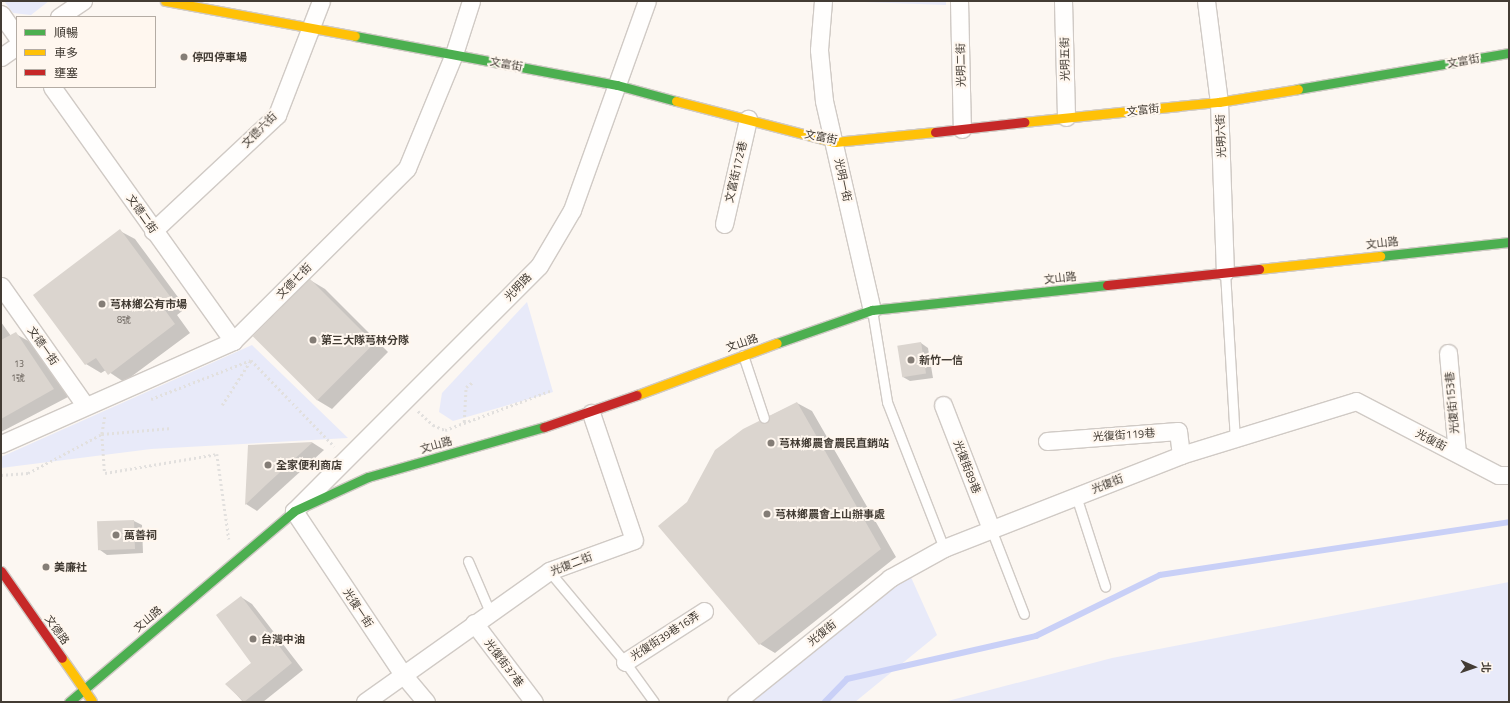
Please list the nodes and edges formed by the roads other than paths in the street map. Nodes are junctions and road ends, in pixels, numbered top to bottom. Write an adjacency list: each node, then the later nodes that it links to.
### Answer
1 (83, 1): 11 (street)
2 (165, 1): 12 (main road, 文富街)
3 (321, 1): 12 (street, 文德六街)
4 (470, 1): 16 (street, 文德七街)
5 (647, 1): 18 (street, 光明路)
6 (823, 1): 24 (street, 光明一街)
7 (959, 1): 23 (street, 光明二街)
8 (1063, 1): 21 (street, 光明五街)
9 (1206, 1): 20 (street, 光明六街)
10 (1, 14): 13 (street)
11 (60, 16)
12 (314, 26): 16 (main road, 文富街); 26 (street, 文德六街)
13 (16, 36)
14 (16, 47): 17 (street)
15 (1509, 53): 20 (main road, 文富街)
16 (454, 54): 18 (main road, 文富街); 31 (street, 文德七街)
17 (1, 57)
18 (617, 85): 22 (main road, 文富街); 45 (street, 光明路)
19 (53, 88): 26 (street, 文德二街)
20 (1220, 102): 21 (main road, 文富街); 28 (street, 光明六街)
21 (1066, 117): 23 (main road, 文富街)
22 (748, 119): 24 (main road, 文富街); 25 (street, 文富街172巷)
23 (962, 129): 24 (main road, 文富街)
24 (835, 142): 30 (street, 光明一街)
25 (724, 224)
26 (153, 231): 31 (street, 文德二街)
27 (1509, 242): 28 (main road, 文山路)
28 (1225, 272): 30 (main road, 文山路); 38 (lane)
29 (1, 286): 34 (street, 文德一街)
30 (872, 310): 33 (main road, 文山路); 47 (lane)
31 (233, 341): 34 (street, 文德七街)
32 (1448, 353): 41 (street, 光復街153巷)
33 (743, 356): 36 (main road, 文山路); 37 (lane)
34 (85, 405): 40 (street, 文德七街)
35 (943, 405): 46 (street, 光復街89巷)
36 (591, 414): 45 (main road, 文山路); 50 (street, 光復二街)
37 (764, 418)
38 (1235, 438): 41 (street, 光復街); 42 (street, 光復街)
39 (1047, 441): 42 (street, 光復街119巷)
40 (1, 444)
41 (1457, 453): 43 (street, 光復街)
42 (1181, 455): 44 (street, 光復街)
43 (1509, 475)
44 (1076, 496): 46 (street, 光復街); 51 (lane)
45 (294, 511): 57 (street, 光復一街); 58 (main road, 文山路)
46 (991, 529): 47 (street, 光復街); 54 (lane)
47 (944, 548): 65 (street, 光復街)
48 (468, 561): 53 (lane)
49 (1, 571): 58 (main road, 文德路)
50 (549, 571): 53 (street, 光復二街); 56 (lane)
51 (1105, 586)
52 (704, 611): 56 (street, 光復街39巷16弄)
53 (490, 612): 55 (street, 光復二街)
54 (1024, 614)
55 (474, 623): 57 (street, 光復二街); 63 (street, 光復街37巷)
56 (625, 662): 64 (lane)
57 (402, 673): 61 (street, 光復二街); 62 (street, 光復一街)
58 (84, 690): 59 (main road, 文山路); 60 (main road, 文德路)
59 (69, 702)
60 (92, 702)
61 (365, 702)
62 (426, 702)
63 (534, 702)
64 (654, 702)
65 (736, 702)

